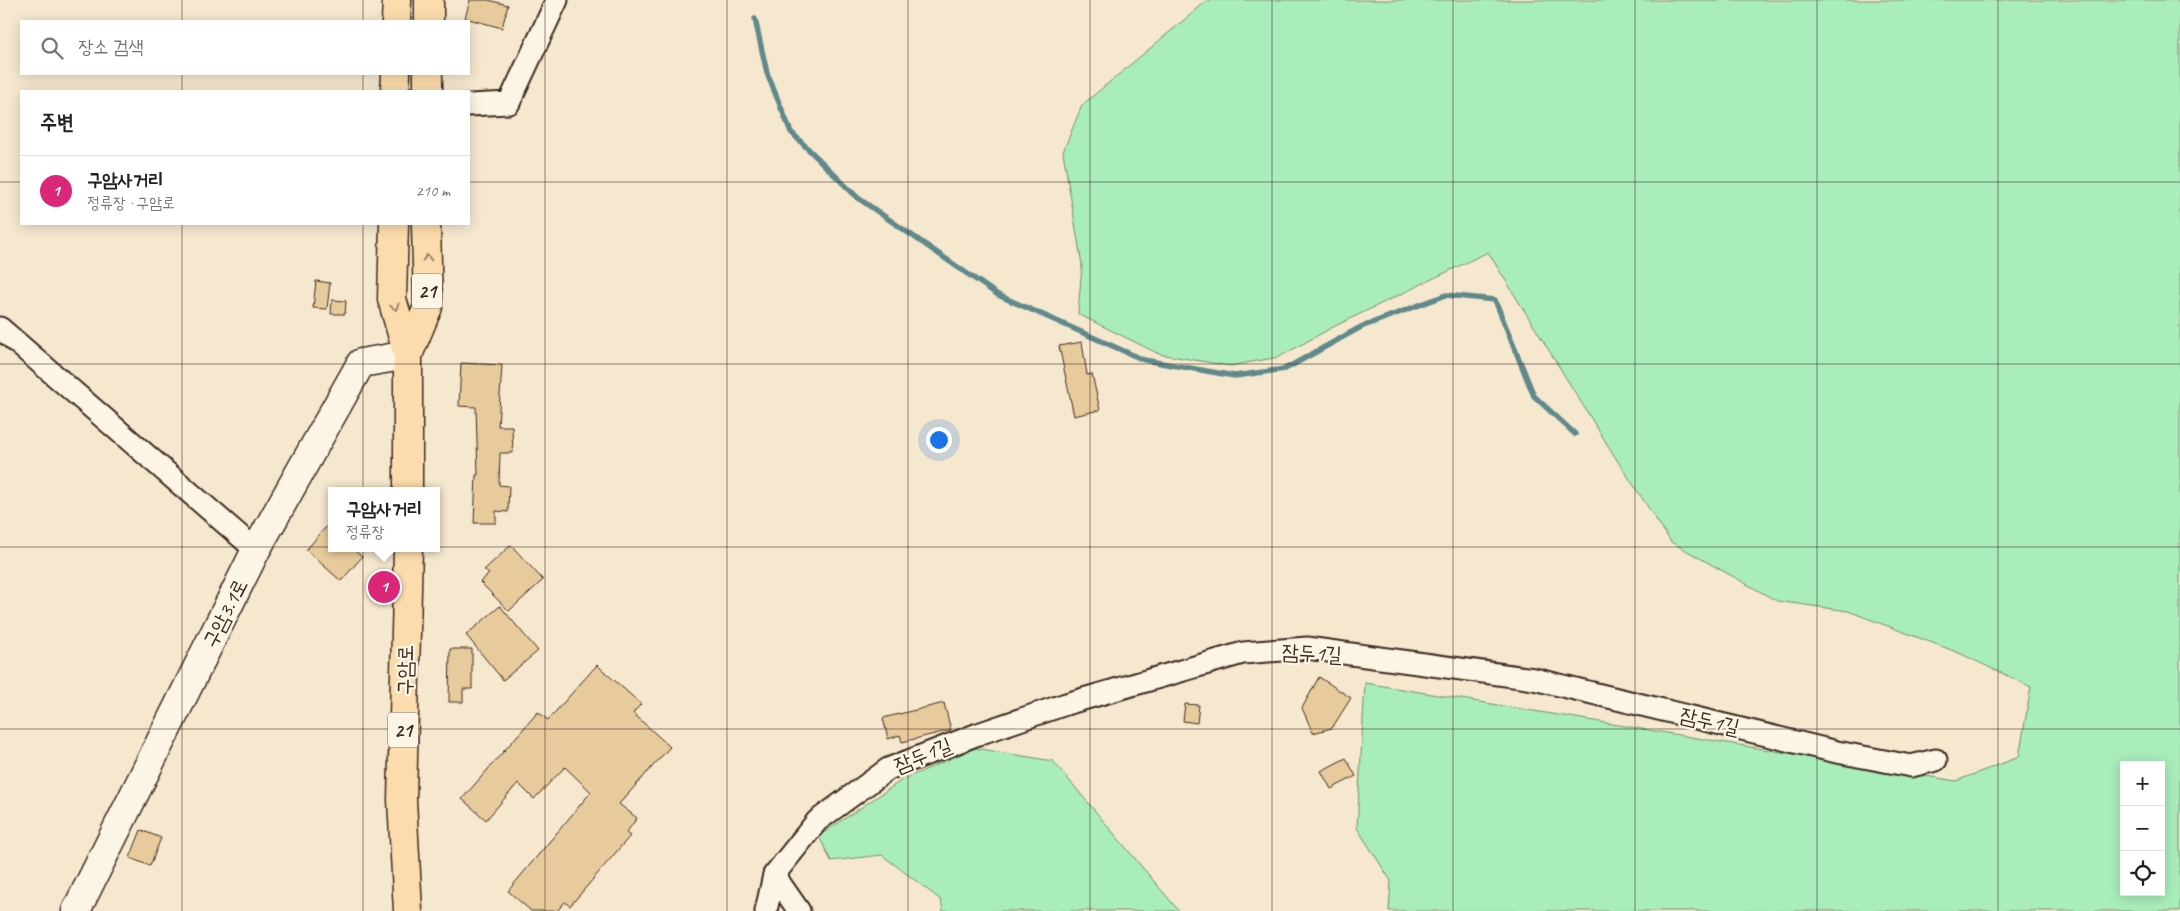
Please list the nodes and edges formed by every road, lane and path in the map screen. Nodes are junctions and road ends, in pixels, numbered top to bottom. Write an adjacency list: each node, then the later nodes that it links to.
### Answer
1 (397, 0): 4 (main road)
2 (429, 0): 5 (main road)
3 (557, 0): 10 (street)
4 (396, 20)
5 (429, 20)
6 (396, 75): 8 (main road)
7 (428, 75): 9 (main road)
8 (396, 90)
9 (428, 90)
10 (470, 105)
11 (394, 225): 14 (main road, 21, one-way to 14)
12 (426, 225): 14 (main road, 21, one-way to 12)
13 (0, 328): 16 (street)
14 (408, 355): 15 (main road, 21); 16 (street, 구암3.1로)
15 (408, 487)
16 (256, 550): 20 (street, 구암3.1로)
17 (408, 552): 21 (main road, 구암로 / 21)
18 (1936, 760): 19 (street, 잠두1길)
19 (774, 875): 22 (street, 잠두1길); 23 (street)
20 (76, 911)
21 (408, 911)
22 (766, 911)
23 (799, 911)

